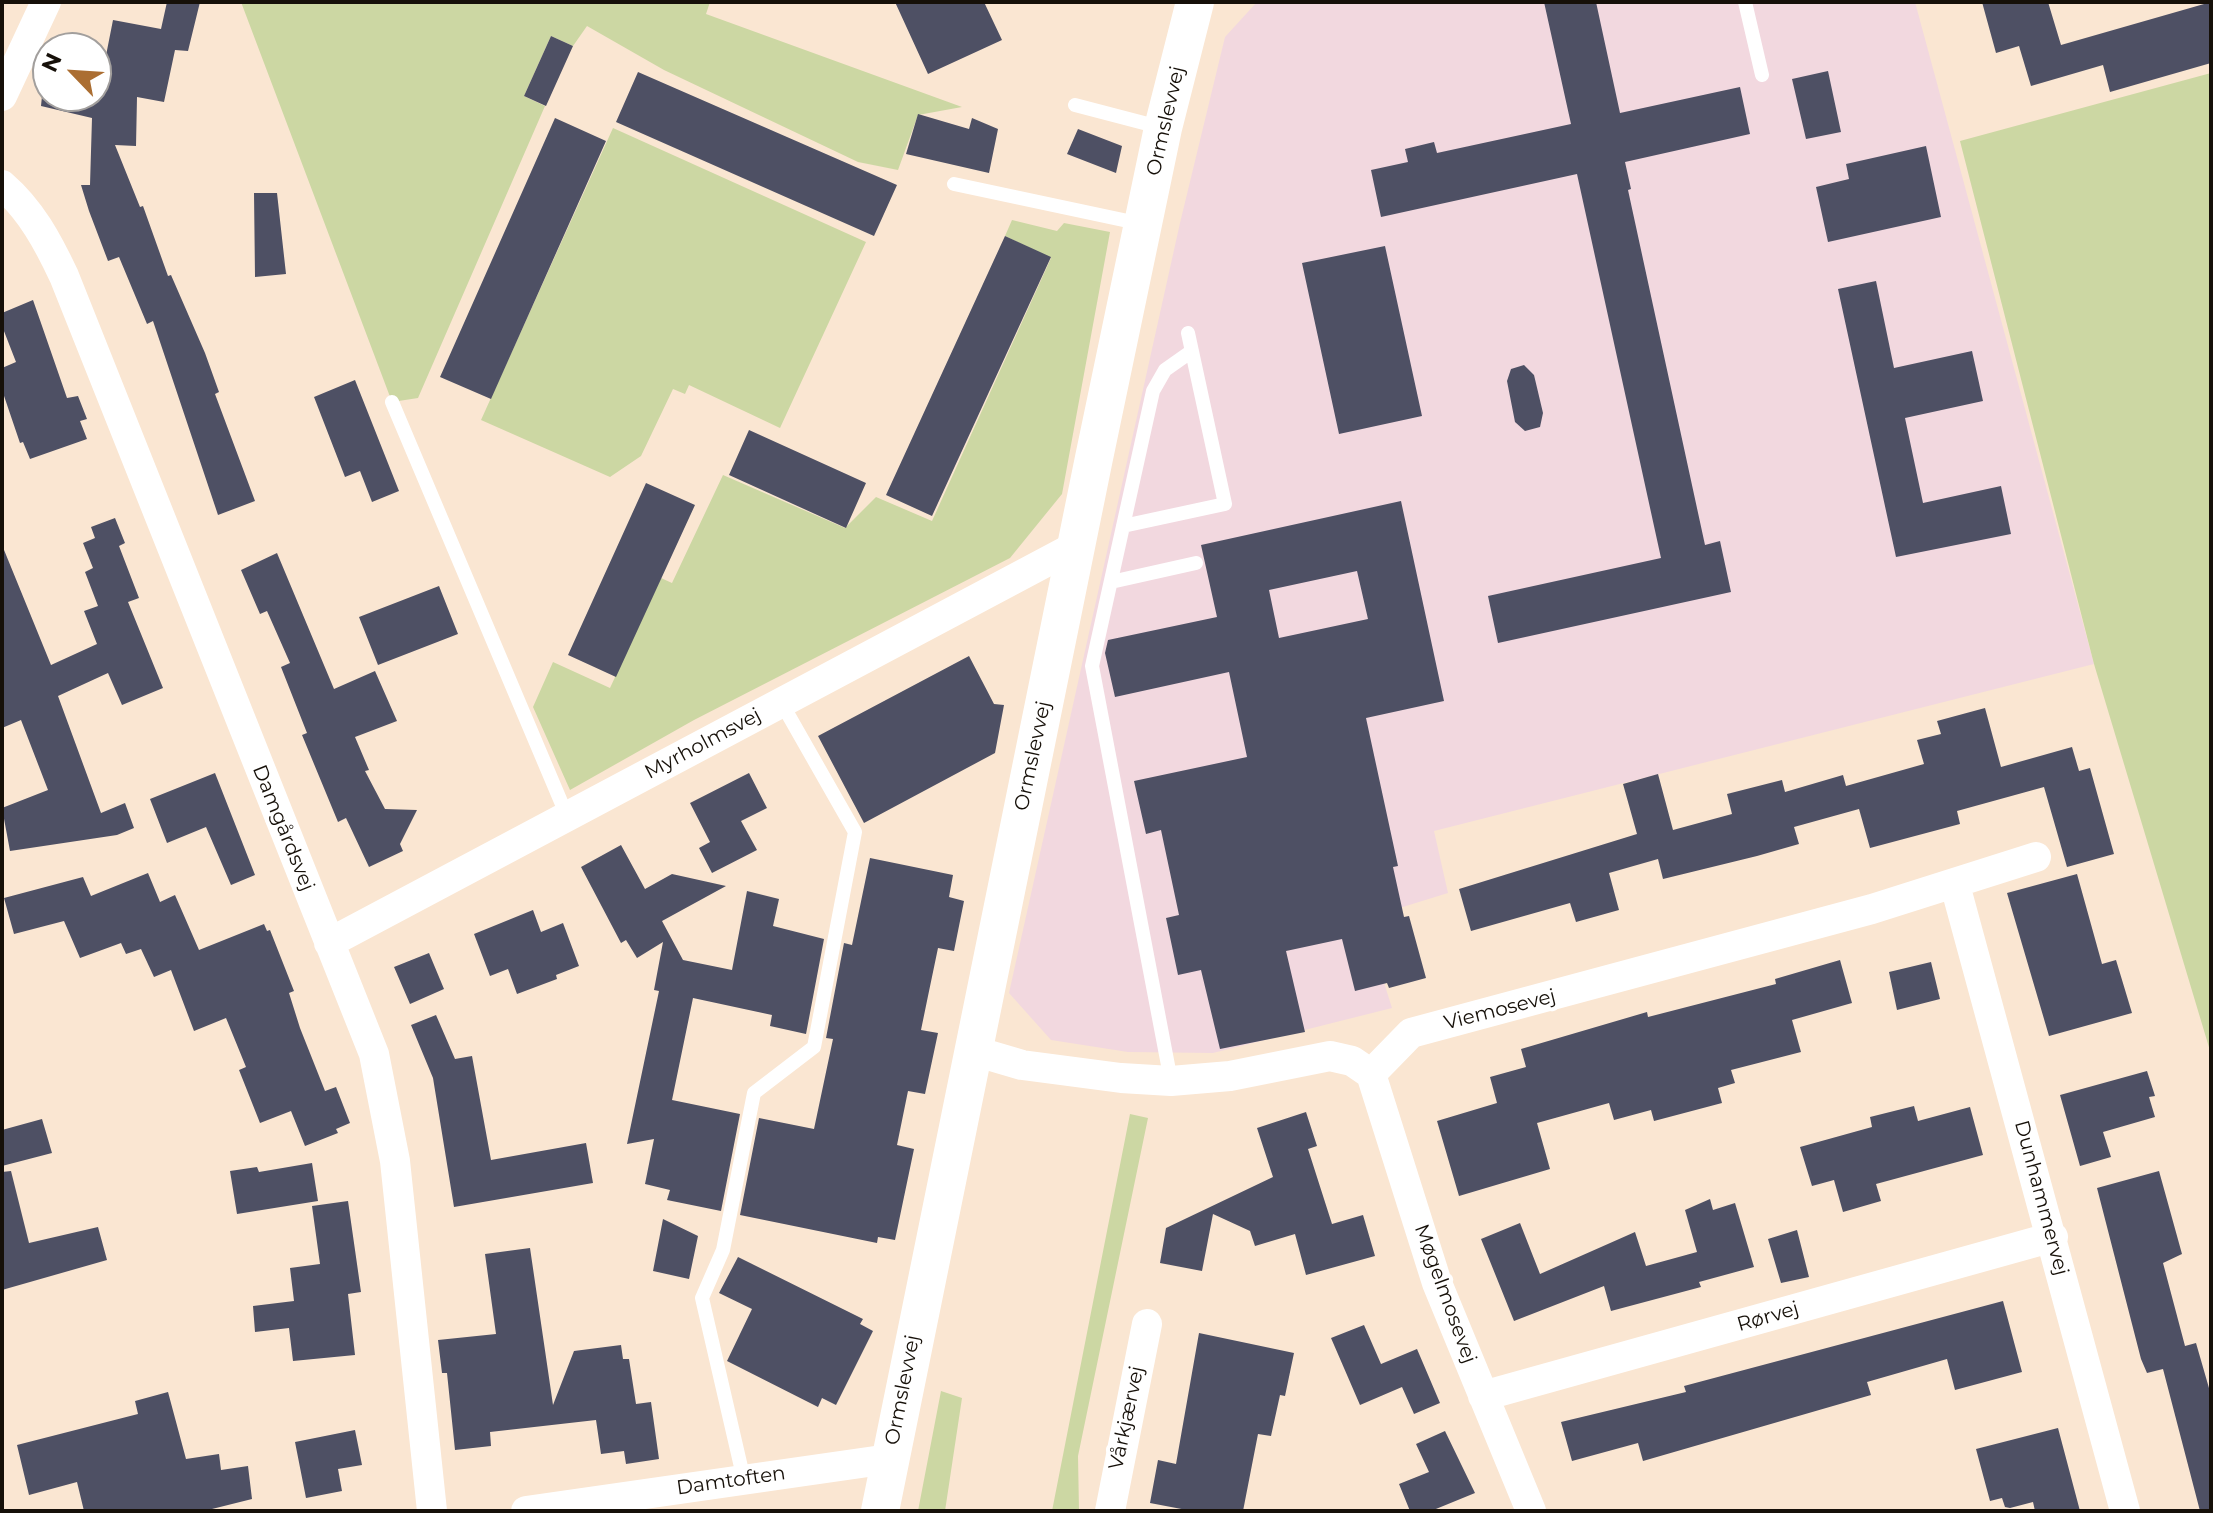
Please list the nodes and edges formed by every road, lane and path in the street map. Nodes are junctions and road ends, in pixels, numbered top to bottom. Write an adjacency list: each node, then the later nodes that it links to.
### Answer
1 (46, 2): 5 (street)
2 (1195, 2): 7 (street, Ormslevvej)
3 (1745, 2): 4 (lane)
4 (1762, 75)
5 (2, 96)
6 (1075, 105): 7 (lane)
7 (1163, 128): 10 (street, Ormslevvej)
8 (954, 184): 10 (lane)
9 (2, 185): 22 (street, Damgårdsvej)
10 (1143, 224): 15 (street, Ormslevvej)
11 (1188, 333): 12 (lane)
12 (1192, 351): 14 (lane); 14 (lane)
13 (392, 402): 19 (lane)
14 (1123, 526): 17 (lane)
15 (1076, 546): 18 (street, Myrholmsvej); 23 (street, Ormslevvej)
16 (1196, 563): 17 (lane)
17 (1111, 582): 25 (lane)
18 (781, 702): 19 (street, Myrholmsvej); 30 (lane)
19 (567, 816): 22 (street, Myrholmsvej)
20 (2036, 857): 21 (street, Viemosevej)
21 (1955, 885): 24 (street, Viemosevej); 26 (street, Dunhammervej)
22 (329, 943): 31 (street, Damgårdsvej)
23 (971, 1050): 25 (street); 29 (street, Ormslevvej)
24 (1371, 1074): 25 (street); 28 (street, Møgelmosevej)
25 (1171, 1081)
26 (2053, 1237): 28 (street, Rørvej); 36 (street, Dunhammervej)
27 (1147, 1324): 34 (street, Vårkjærvej)
28 (1483, 1396): 35 (street, Møgelmosevej)
29 (889, 1459): 30 (street, Damtoften); 33 (street, Ormslevvej)
30 (744, 1480): 32 (street, Damtoften)
31 (432, 1511)
32 (526, 1511)
33 (880, 1511)
34 (1110, 1511)
35 (1531, 1511)
36 (2125, 1511)

